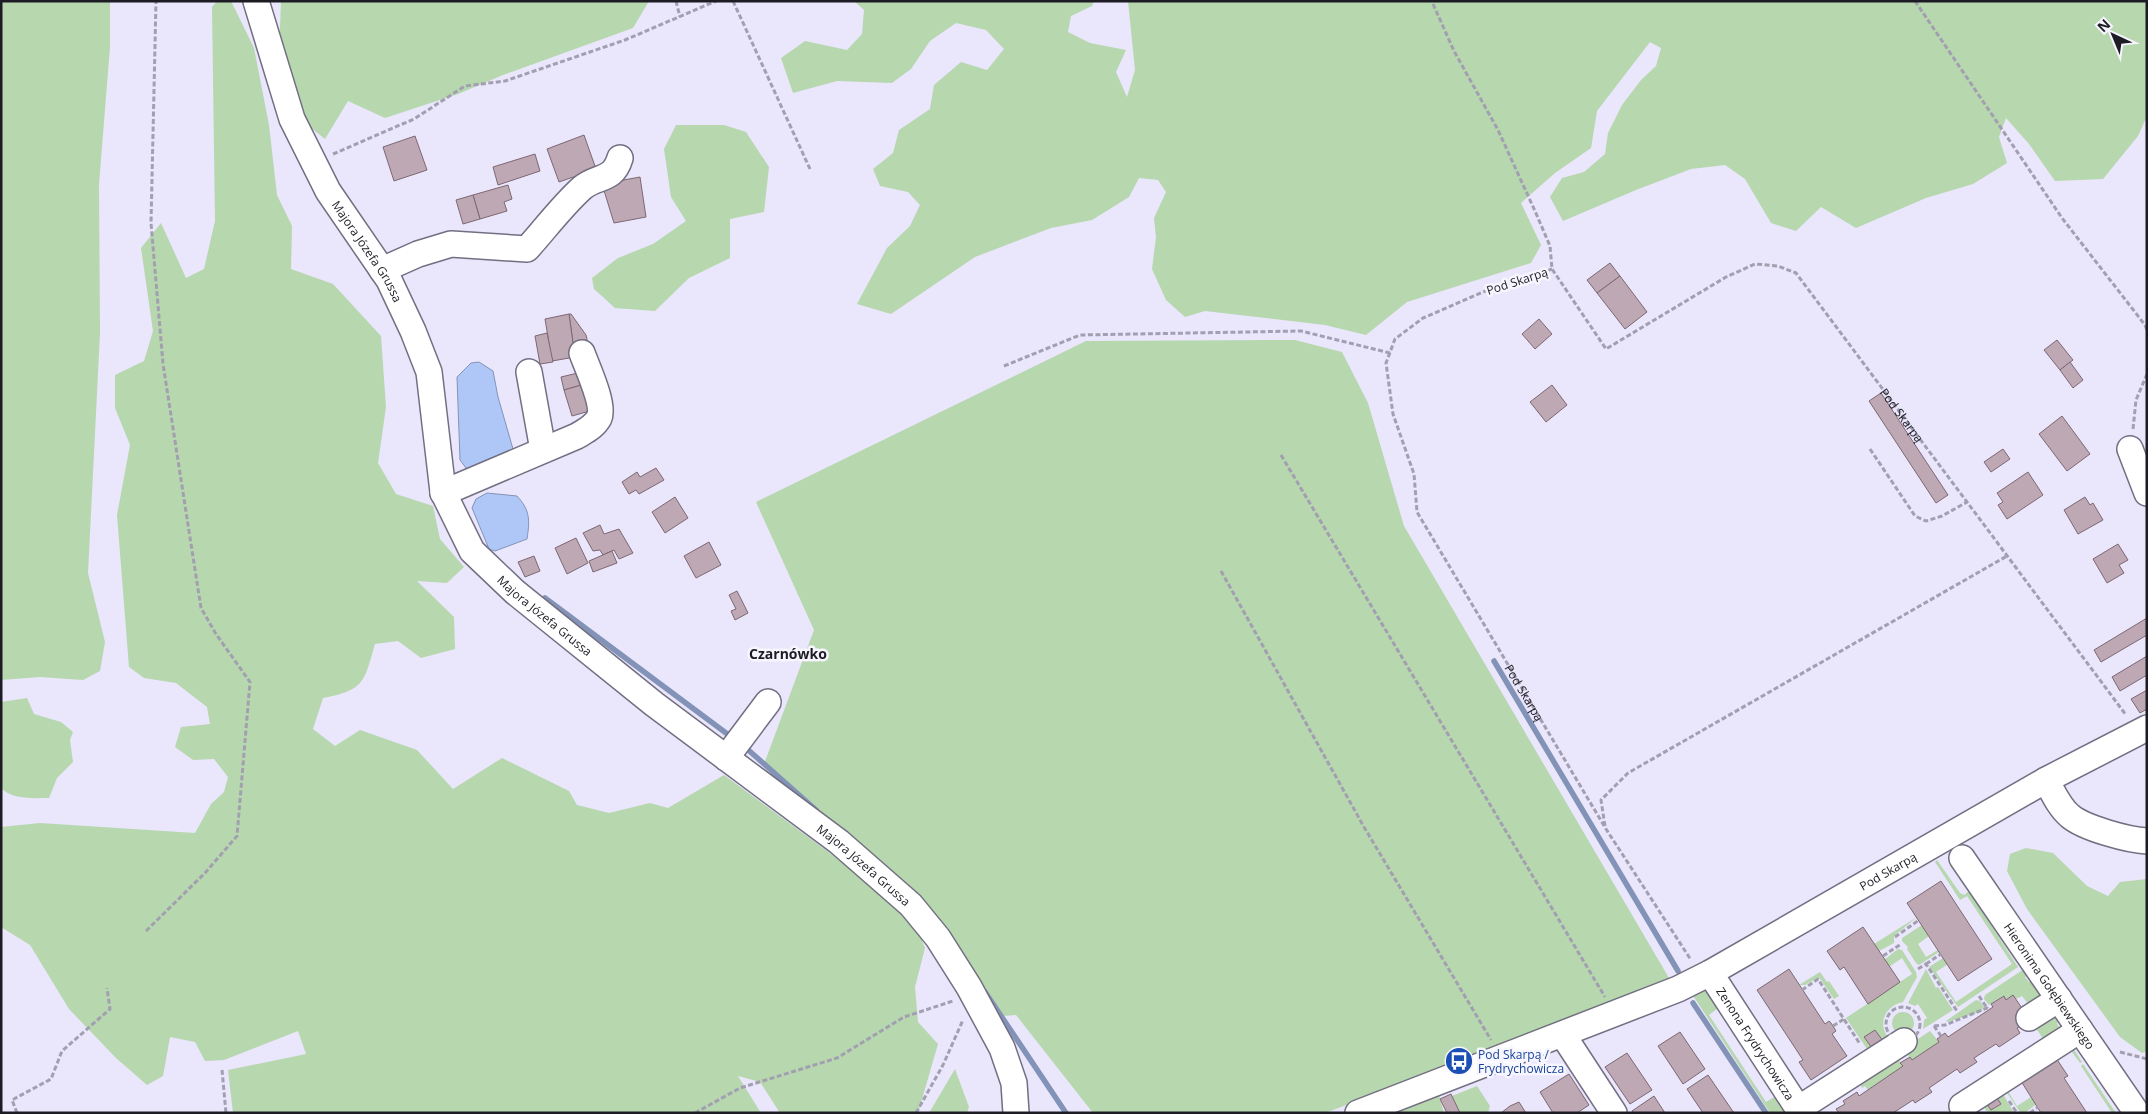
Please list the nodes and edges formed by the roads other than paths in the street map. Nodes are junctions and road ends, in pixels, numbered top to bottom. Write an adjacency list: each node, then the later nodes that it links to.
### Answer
1 (256, 1): 3 (street, Majora Józefa Grussa)
2 (620, 158): 3 (street)
3 (382, 270): 8 (street, Majora Józefa Grussa)
4 (582, 353): 7 (street)
5 (529, 372): 7 (street)
6 (2130, 449): 9 (street)
7 (543, 450): 8 (street)
8 (443, 493): 12 (street, Majora Józefa Grussa)
9 (2147, 493)
10 (768, 702): 12 (street)
11 (2142, 730): 13 (street, Pod Skarpą)
12 (726, 758): 23 (street, Majora Józefa Grussa)
13 (2046, 780): 14 (street); 16 (street, Pod Skarpą)
14 (2147, 841)
15 (1962, 858): 17 (street, Hieronima Gołębiewskiego)
16 (1706, 975): 20 (street, Pod Skarpą); 24 (street, Zenona Frydrychowicza)
17 (2059, 999): 18 (street); 19 (street, Hieronima Gołębiewskiego)
18 (2029, 1018)
19 (2080, 1030): 22 (street); 27 (street, Hieronima Gołębiewskiego)
20 (1562, 1035): 25 (street, Pod Skarpą); 26 (street)
21 (1904, 1041): 24 (street)
22 (1962, 1106)
23 (1017, 1110)
24 (1799, 1111)
25 (1358, 1113)
26 (1614, 1113)
27 (2138, 1113)

